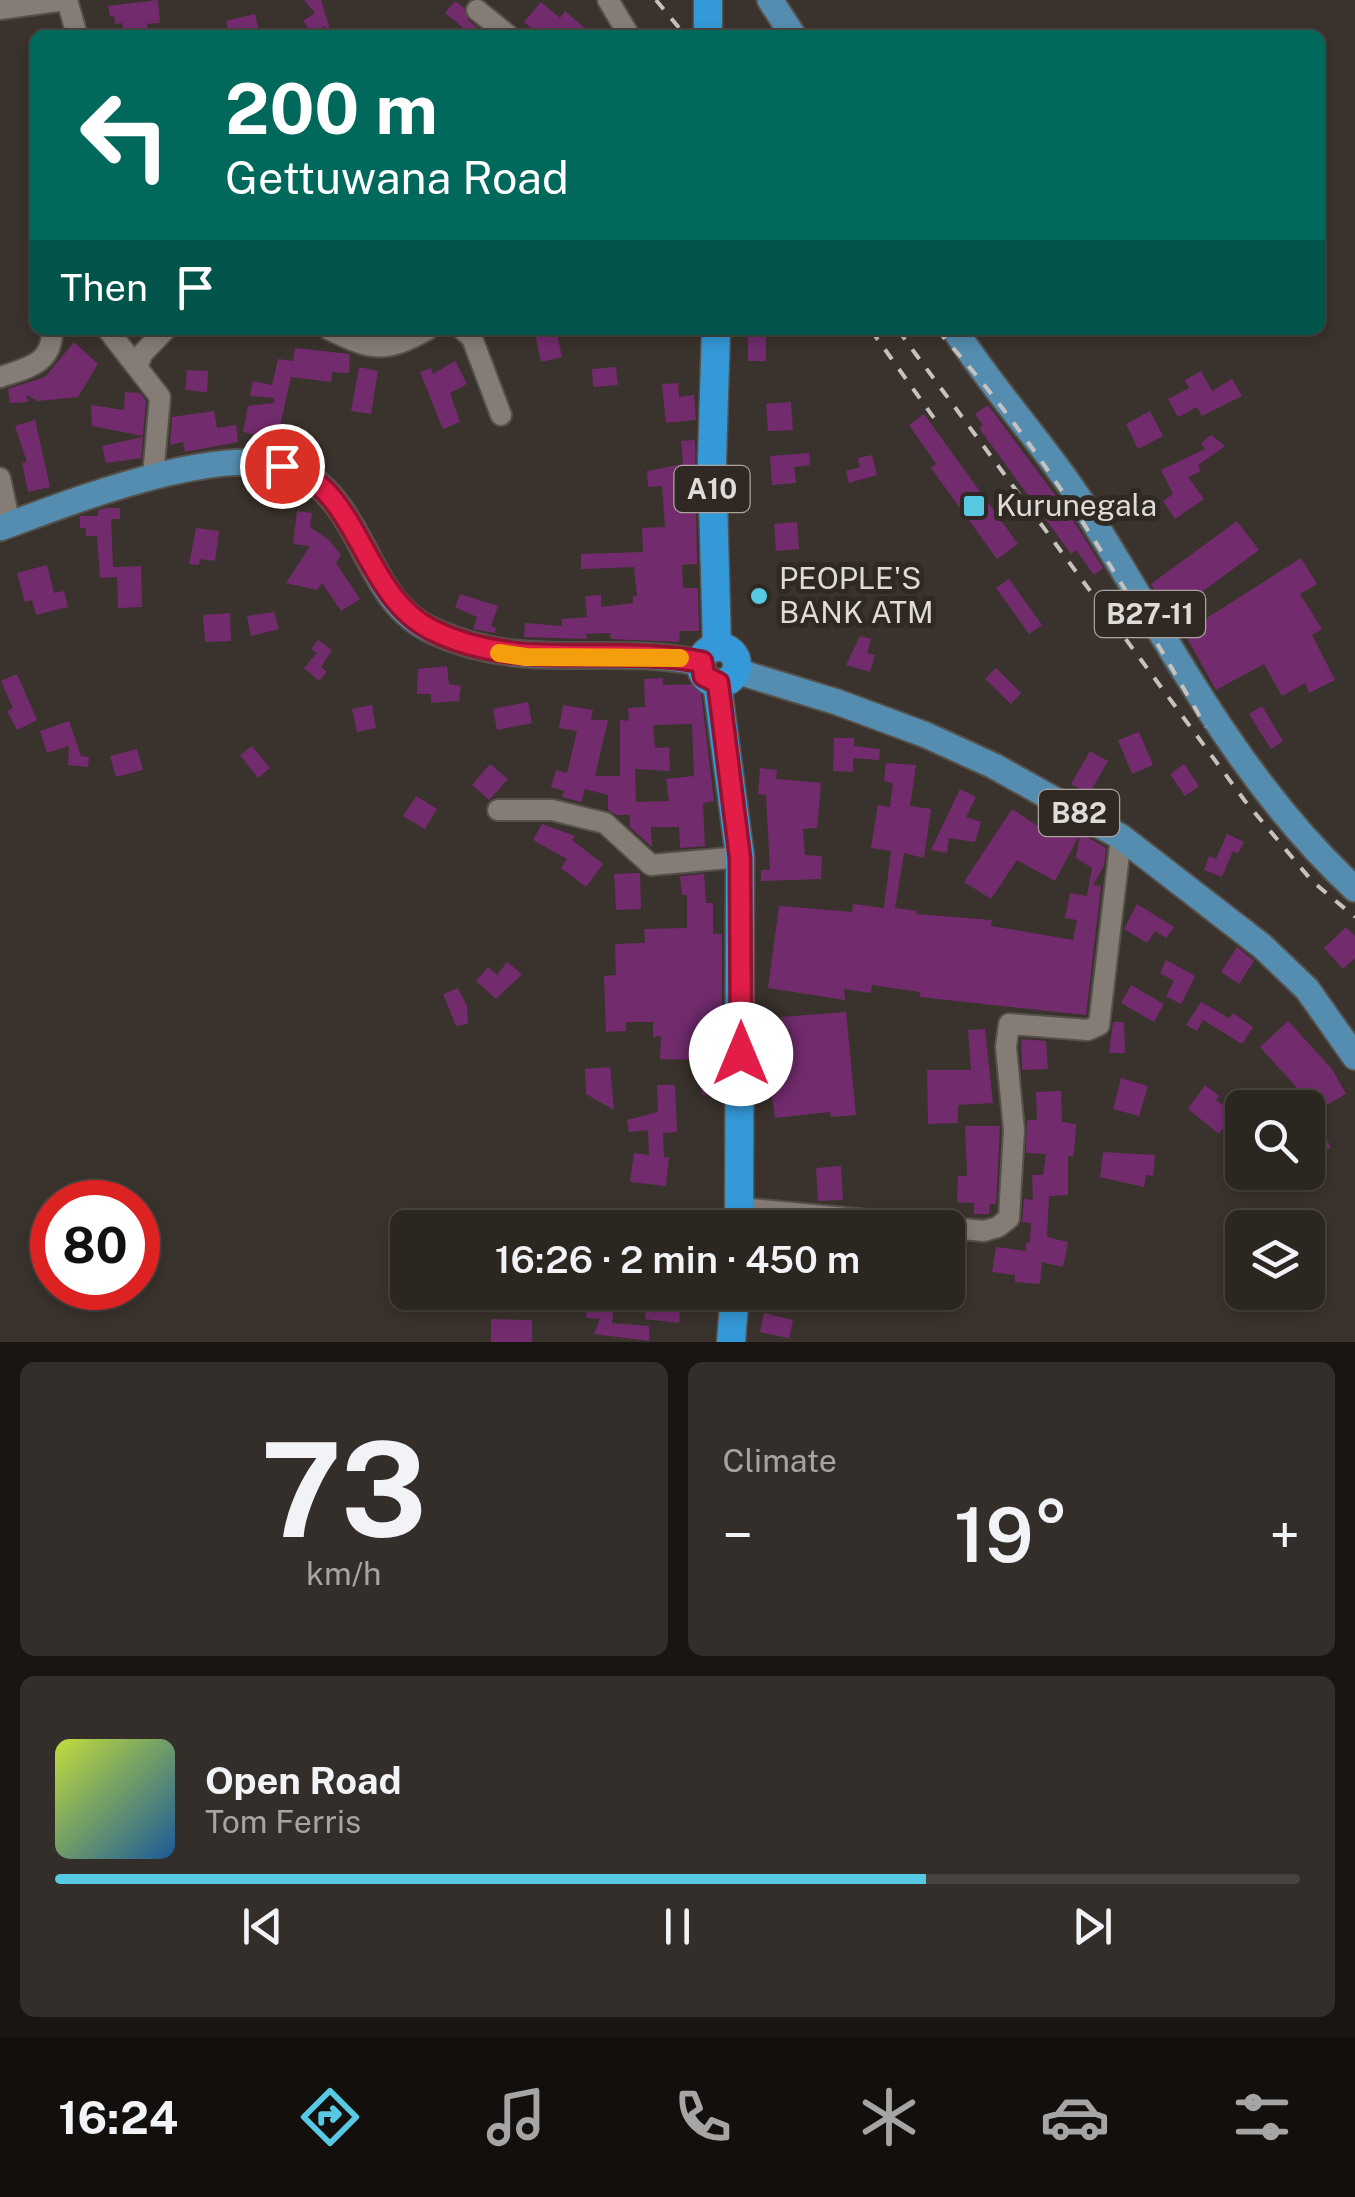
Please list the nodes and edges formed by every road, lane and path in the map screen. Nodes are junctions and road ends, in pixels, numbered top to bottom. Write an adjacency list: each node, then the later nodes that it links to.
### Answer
1 (66, 0): 5 (street); 7 (street)
2 (608, 0): 9 (street)
3 (708, 0): 10 (highway)
4 (770, 0): 11 (main road)
5 (0, 9)
6 (477, 10): 8 (street)
7 (75, 30)
8 (502, 30)
9 (625, 30)
10 (708, 30)
11 (790, 30)
12 (51, 335): 21 (street)
13 (112, 335): 20 (street)
14 (161, 335): 20 (street)
15 (341, 335): 16 (street)
16 (418, 335)
17 (469, 335): 22 (street)
18 (716, 335): 26 (highway, A10)
19 (960, 335): 30 (main road, B27-11)
20 (138, 365): 23 (street)
21 (0, 377)
22 (502, 415)
23 (153, 476): 25 (main road, B82); 26 (main road, B82)
24 (0, 478): 25 (street)
25 (5, 526)
26 (718, 666): 28 (main road, B82); 29 (highway, A10)
27 (498, 810): 29 (street)
28 (1121, 837): 31 (main road, B82); 33 (street)
29 (740, 858): 32 (highway, A10)
30 (1355, 889)
31 (1355, 1057)
32 (739, 1210)
33 (965, 1228)
34 (734, 1310): 35 (highway)
35 (732, 1342)

